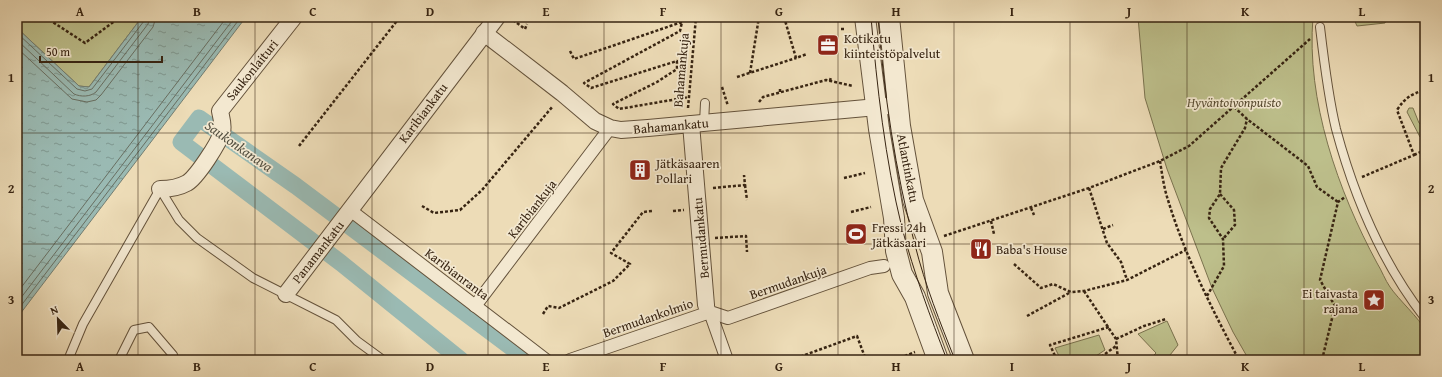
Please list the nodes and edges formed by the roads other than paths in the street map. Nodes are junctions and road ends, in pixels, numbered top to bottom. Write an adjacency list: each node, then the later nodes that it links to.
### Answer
1 (294, 17): 11 (street, Saukonlaituri)
2 (865, 17): 8 (street, Atlantinkatu)
3 (889, 17): 8 (street, Atlantinkatu)
4 (505, 18): 6 (street, Karibiankatu)
5 (1320, 27): 17 (lane)
6 (484, 33): 10 (street, Bahamankatu); 12 (street, Karibiankatu)
7 (705, 103): 9 (lane)
8 (888, 106): 9 (street, Bahamankatu); 25 (street, Atlantinkatu); 26 (street, Atlantinkatu)
9 (694, 124): 10 (street, Bahamankatu); 16 (street, Bermudankatu)
10 (610, 128): 15 (street, Karibiankuja)
11 (160, 189): 14 (lane); 18 (lane)
12 (349, 212): 14 (street, Panamankatu); 15 (street, Karibianranta)
13 (884, 266): 16 (street, Bermudankuja)
14 (286, 294): 21 (lane)
15 (475, 306): 22 (street, Karibianranta)
16 (708, 308): 23 (street, Bermudankolmio); 24 (street, Bermudankolmio)
17 (1425, 318)
18 (68, 360)
19 (119, 360): 20 (lane)
20 (175, 360)
21 (383, 360)
22 (546, 360)
23 (570, 360)
24 (726, 360)
25 (938, 360)
26 (964, 360)

